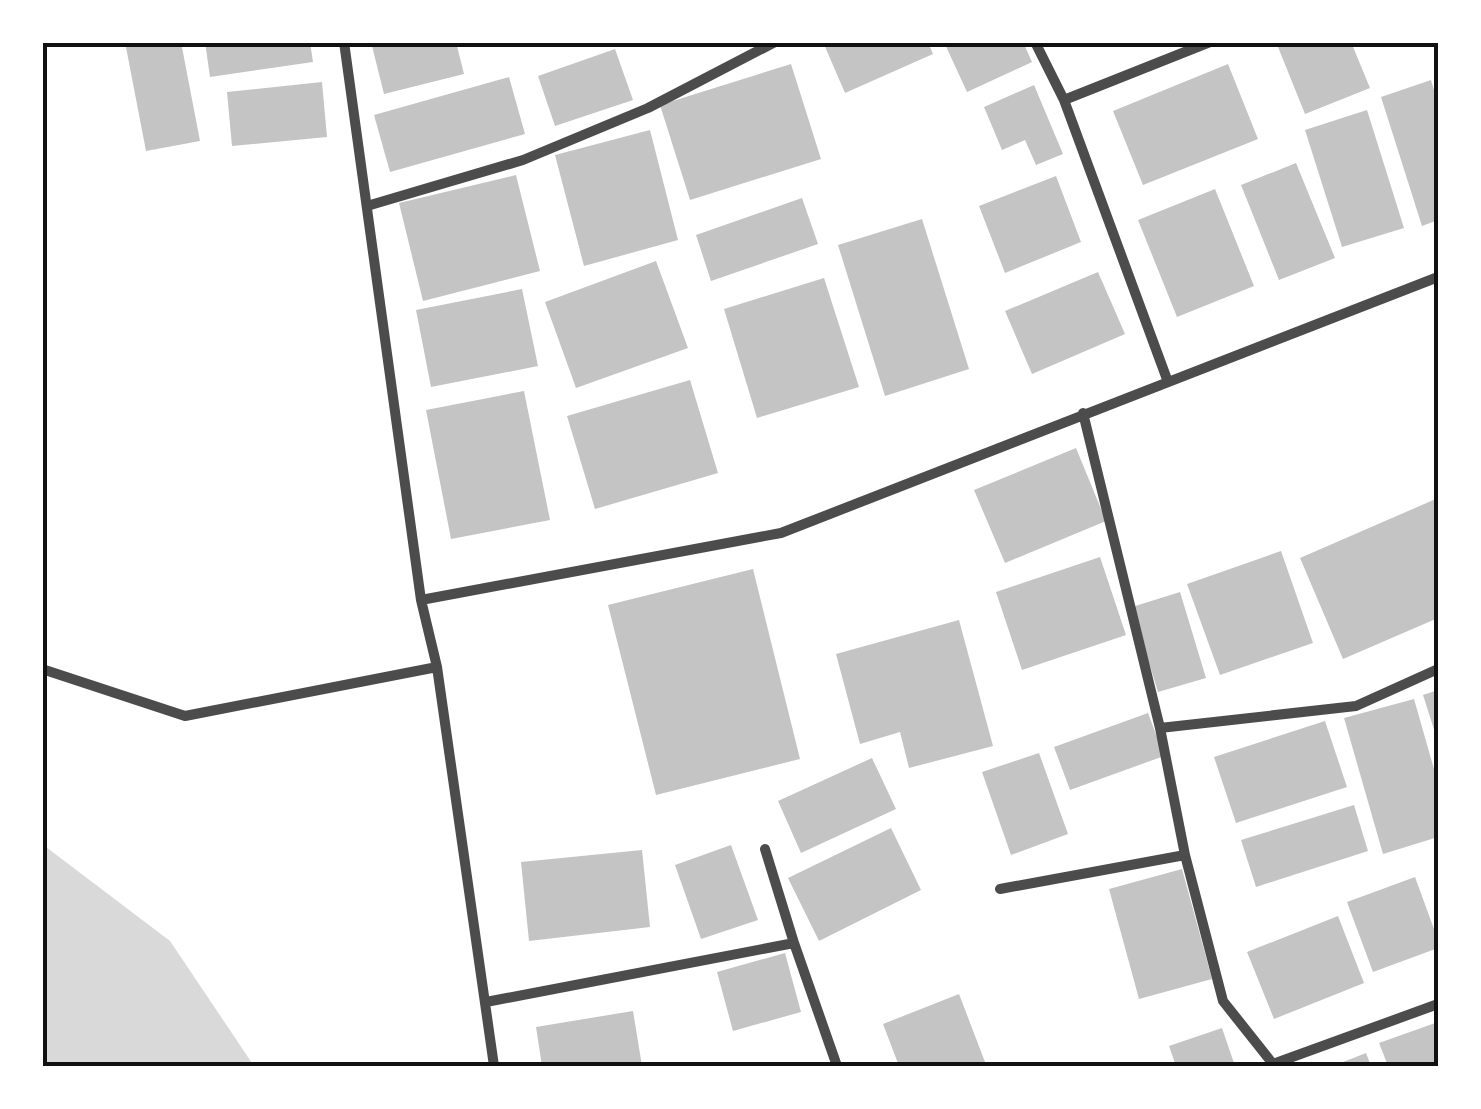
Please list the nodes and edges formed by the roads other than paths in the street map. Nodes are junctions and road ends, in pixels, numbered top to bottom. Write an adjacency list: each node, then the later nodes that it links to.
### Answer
1 (344, 42): 6 (street)
2 (775, 42): 6 (street)
3 (1035, 42): 5 (street)
4 (1210, 42): 5 (street)
5 (1064, 100): 8 (street)
6 (367, 206): 10 (street)
7 (1438, 276): 8 (street)
8 (1168, 382): 9 (street)
9 (1083, 413): 10 (street); 14 (street)
10 (420, 600): 11 (street)
11 (437, 667): 13 (street); 19 (street)
12 (1438, 669): 14 (street)
13 (42, 670)
14 (1160, 728): 16 (street)
15 (765, 849): 18 (street)
16 (1186, 855): 17 (street); 21 (street)
17 (1000, 889)
18 (794, 943): 19 (street); 23 (street)
19 (486, 1002): 22 (street)
20 (1438, 1004): 21 (street)
21 (1273, 1065)
22 (494, 1066)
23 (837, 1066)

